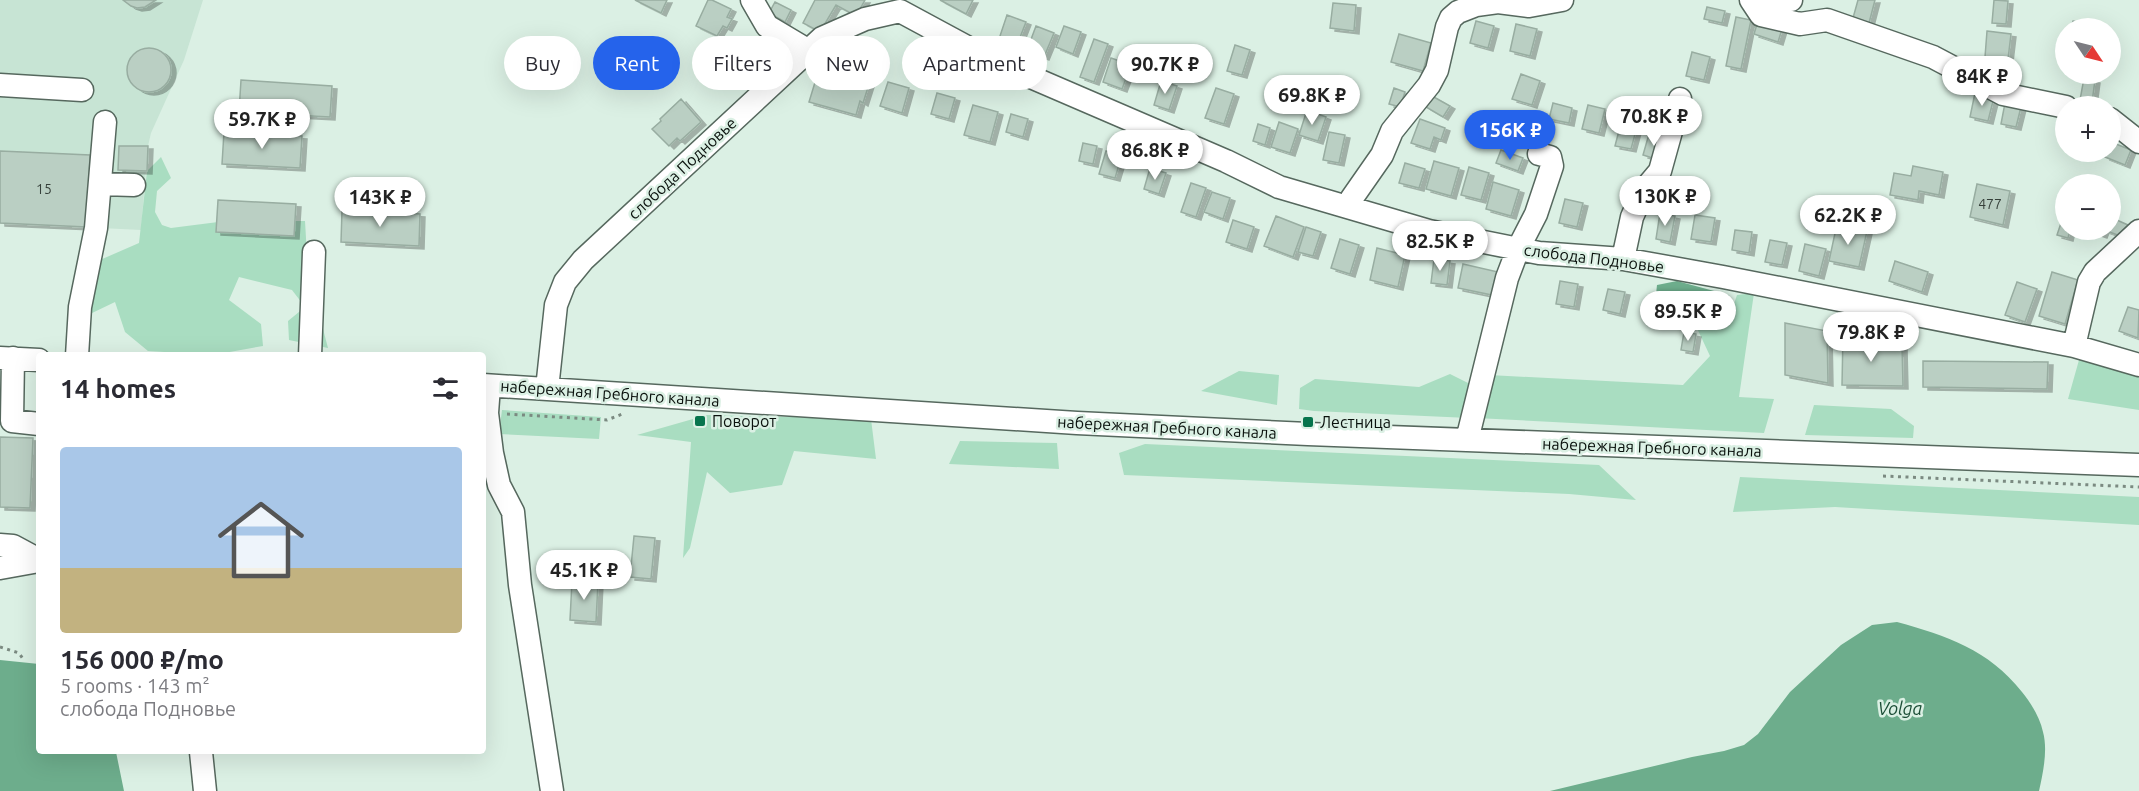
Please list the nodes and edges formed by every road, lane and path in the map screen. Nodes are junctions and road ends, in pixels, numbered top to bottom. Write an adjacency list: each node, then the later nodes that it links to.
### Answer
1 (752, 0): 9 (street)
2 (1562, 0): 7 (street)
3 (1751, 0): 14 (street)
4 (1769, 0): 5 (street)
5 (1791, 0)
6 (899, 6): 8 (street, слобода Подновье); 21 (street, слобода Подновье)
7 (1446, 9): 21 (street)
8 (828, 36)
9 (805, 49)
10 (805, 55): 33 (street, слобода Подновье)
11 (0, 85): 12 (street)
12 (82, 90)
13 (1680, 99): 25 (street)
14 (2055, 105)
15 (105, 122): 19 (street)
16 (2121, 128): 17 (street)
17 (2139, 142)
18 (1539, 154): 23 (street)
19 (101, 184): 20 (street); 27 (street)
20 (134, 185)
21 (1349, 207): 23 (street, слобода Подновье)
22 (2139, 231): 26 (street)
23 (1518, 249): 25 (street, слобода Подновье); 35 (street)
24 (314, 252): 28 (street)
25 (1623, 259): 26 (street, слобода Подновье)
26 (2074, 346): 31 (street, слобода Подновье)
27 (77, 352)
28 (310, 352)
29 (6, 358): 30 (street); 34 (street)
30 (36, 360)
31 (2139, 365)
32 (486, 386): 33 (street, набережная Гребного канала); 37 (street)
33 (547, 389): 35 (street, набережная Гребного канала)
34 (36, 424)
35 (1467, 440): 36 (street, набережная Гребного канала)
36 (2139, 465)
37 (491, 486): 46 (street)
38 (0, 545): 39 (street)
39 (36, 559)
40 (36, 562): 41 (street)
41 (0, 568)
42 (0, 648): 43 (path)
43 (23, 659)
44 (201, 754): 45 (street)
45 (205, 791)
46 (552, 791)

